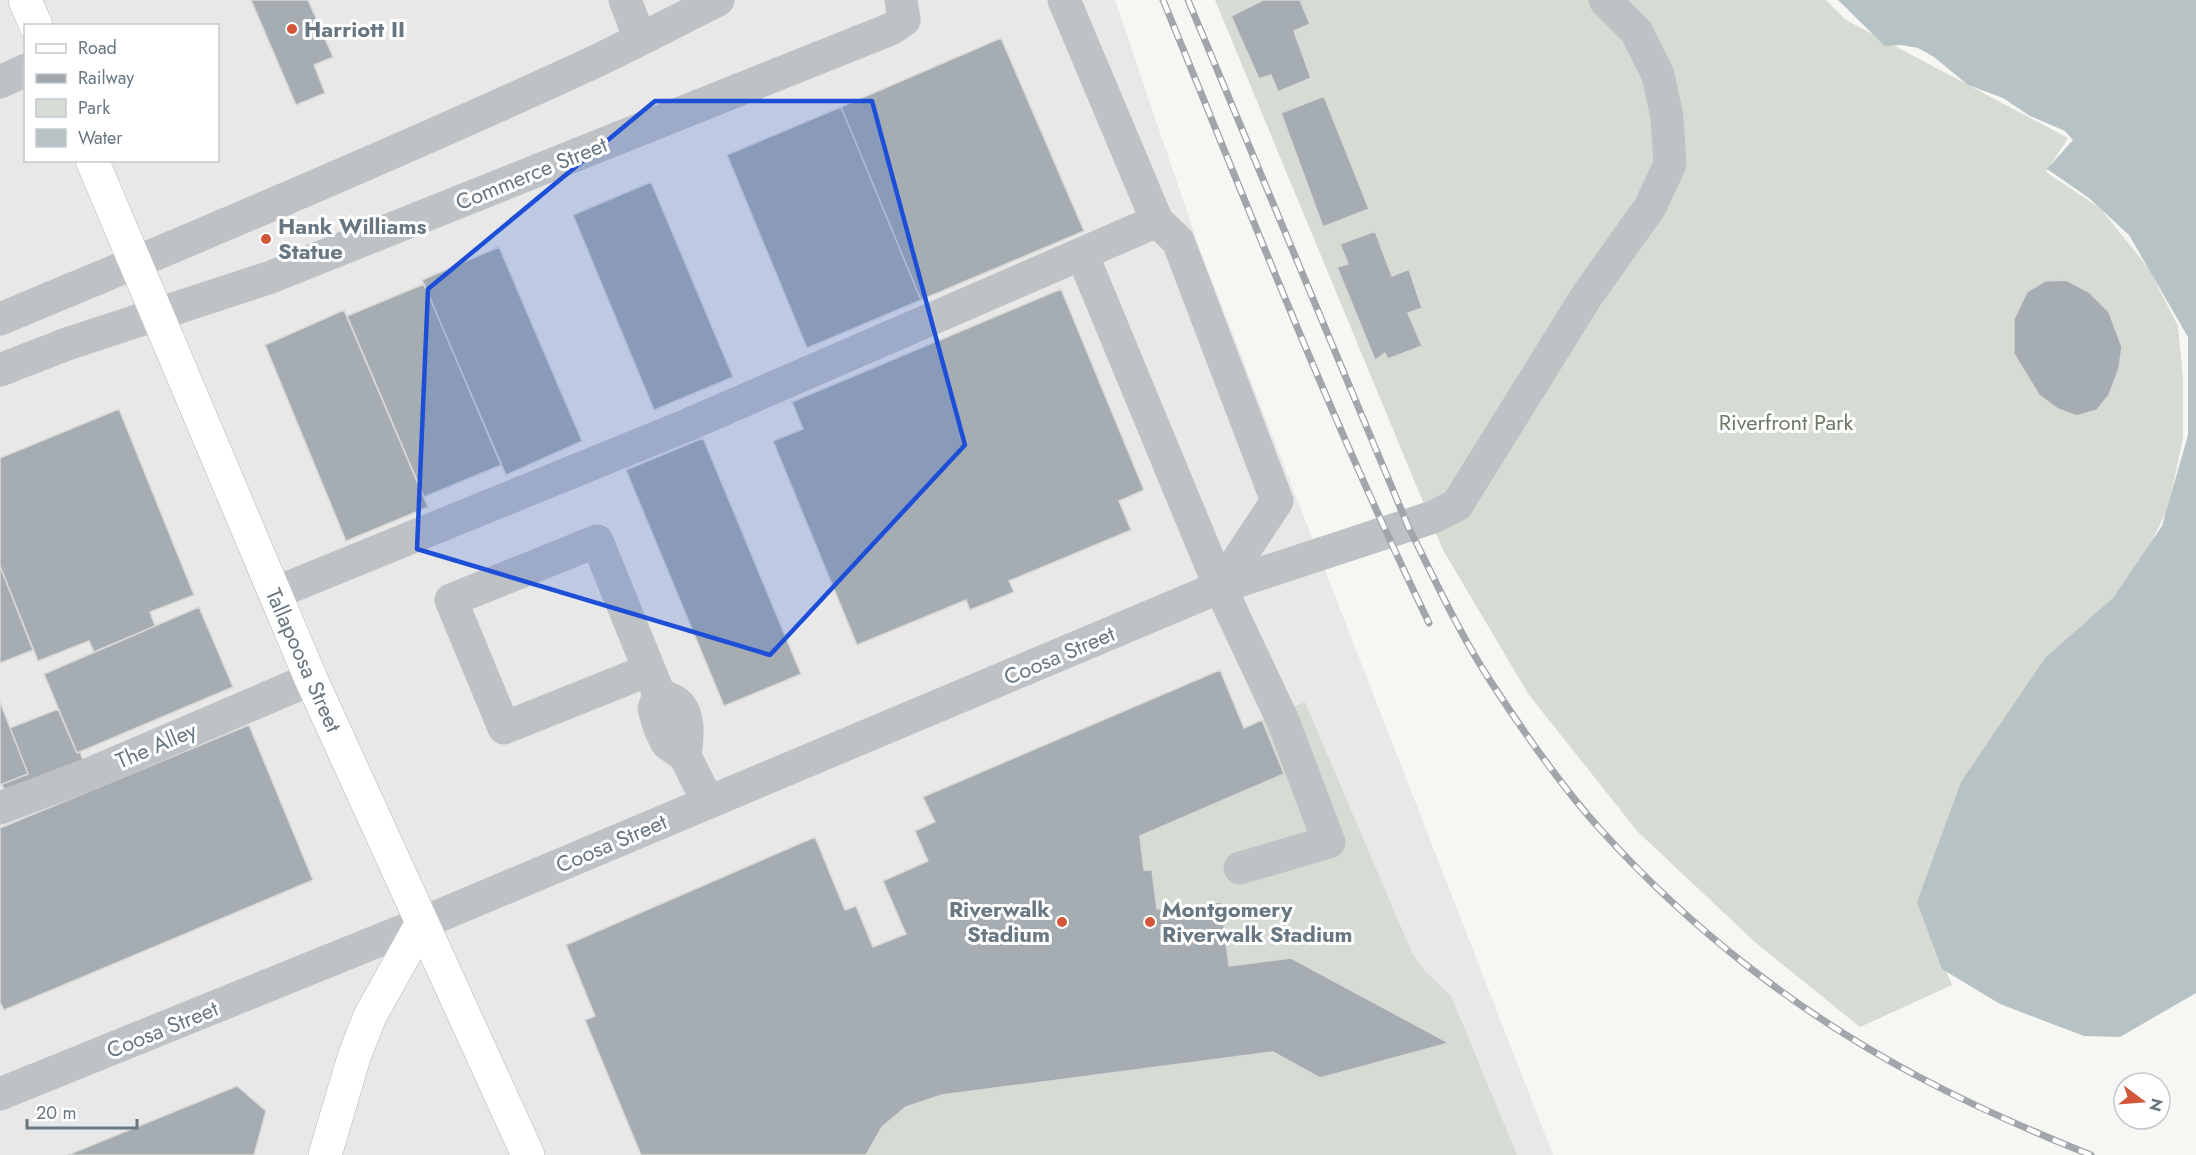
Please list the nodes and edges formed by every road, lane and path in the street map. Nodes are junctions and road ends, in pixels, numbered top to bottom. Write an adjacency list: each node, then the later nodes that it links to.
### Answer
1 (25, 0): 8 (main road)
2 (625, 0): 9 (street)
3 (718, 0): 7 (street)
4 (901, 0): 16 (street, Commerce Street)
5 (1064, 0): 13 (street)
6 (1605, 0): 19 (street, Coosa Street)
7 (664, 12): 9 (street)
8 (35, 24)
9 (640, 39): 15 (street)
10 (24, 71): 11 (street)
11 (0, 82)
12 (93, 162): 15 (main road, Tallapoosa Street)
13 (1157, 221): 14 (street); 19 (street)
14 (1082, 254): 19 (street); 20 (street)
15 (134, 263): 16 (main road, Tallapoosa Street); 17 (street)
16 (156, 314): 18 (street, Commerce Street); 20 (main road, Tallapoosa Street)
17 (0, 319)
18 (0, 370)
19 (1220, 587): 23 (street, Coosa Street); 25 (street)
20 (275, 593): 21 (main road, Tallapoosa Street)
21 (311, 679): 24 (street, The Alley); 26 (main road, Tallapoosa Street)
22 (654, 682): 22 (street); 23 (street)
23 (708, 802): 26 (street, Coosa Street)
24 (0, 808)
25 (1240, 868)
26 (422, 923): 27 (street, Coosa Street); 28 (main road); 29 (main road, Tallapoosa Street)
27 (0, 1094)
28 (325, 1155)
29 (528, 1155)

